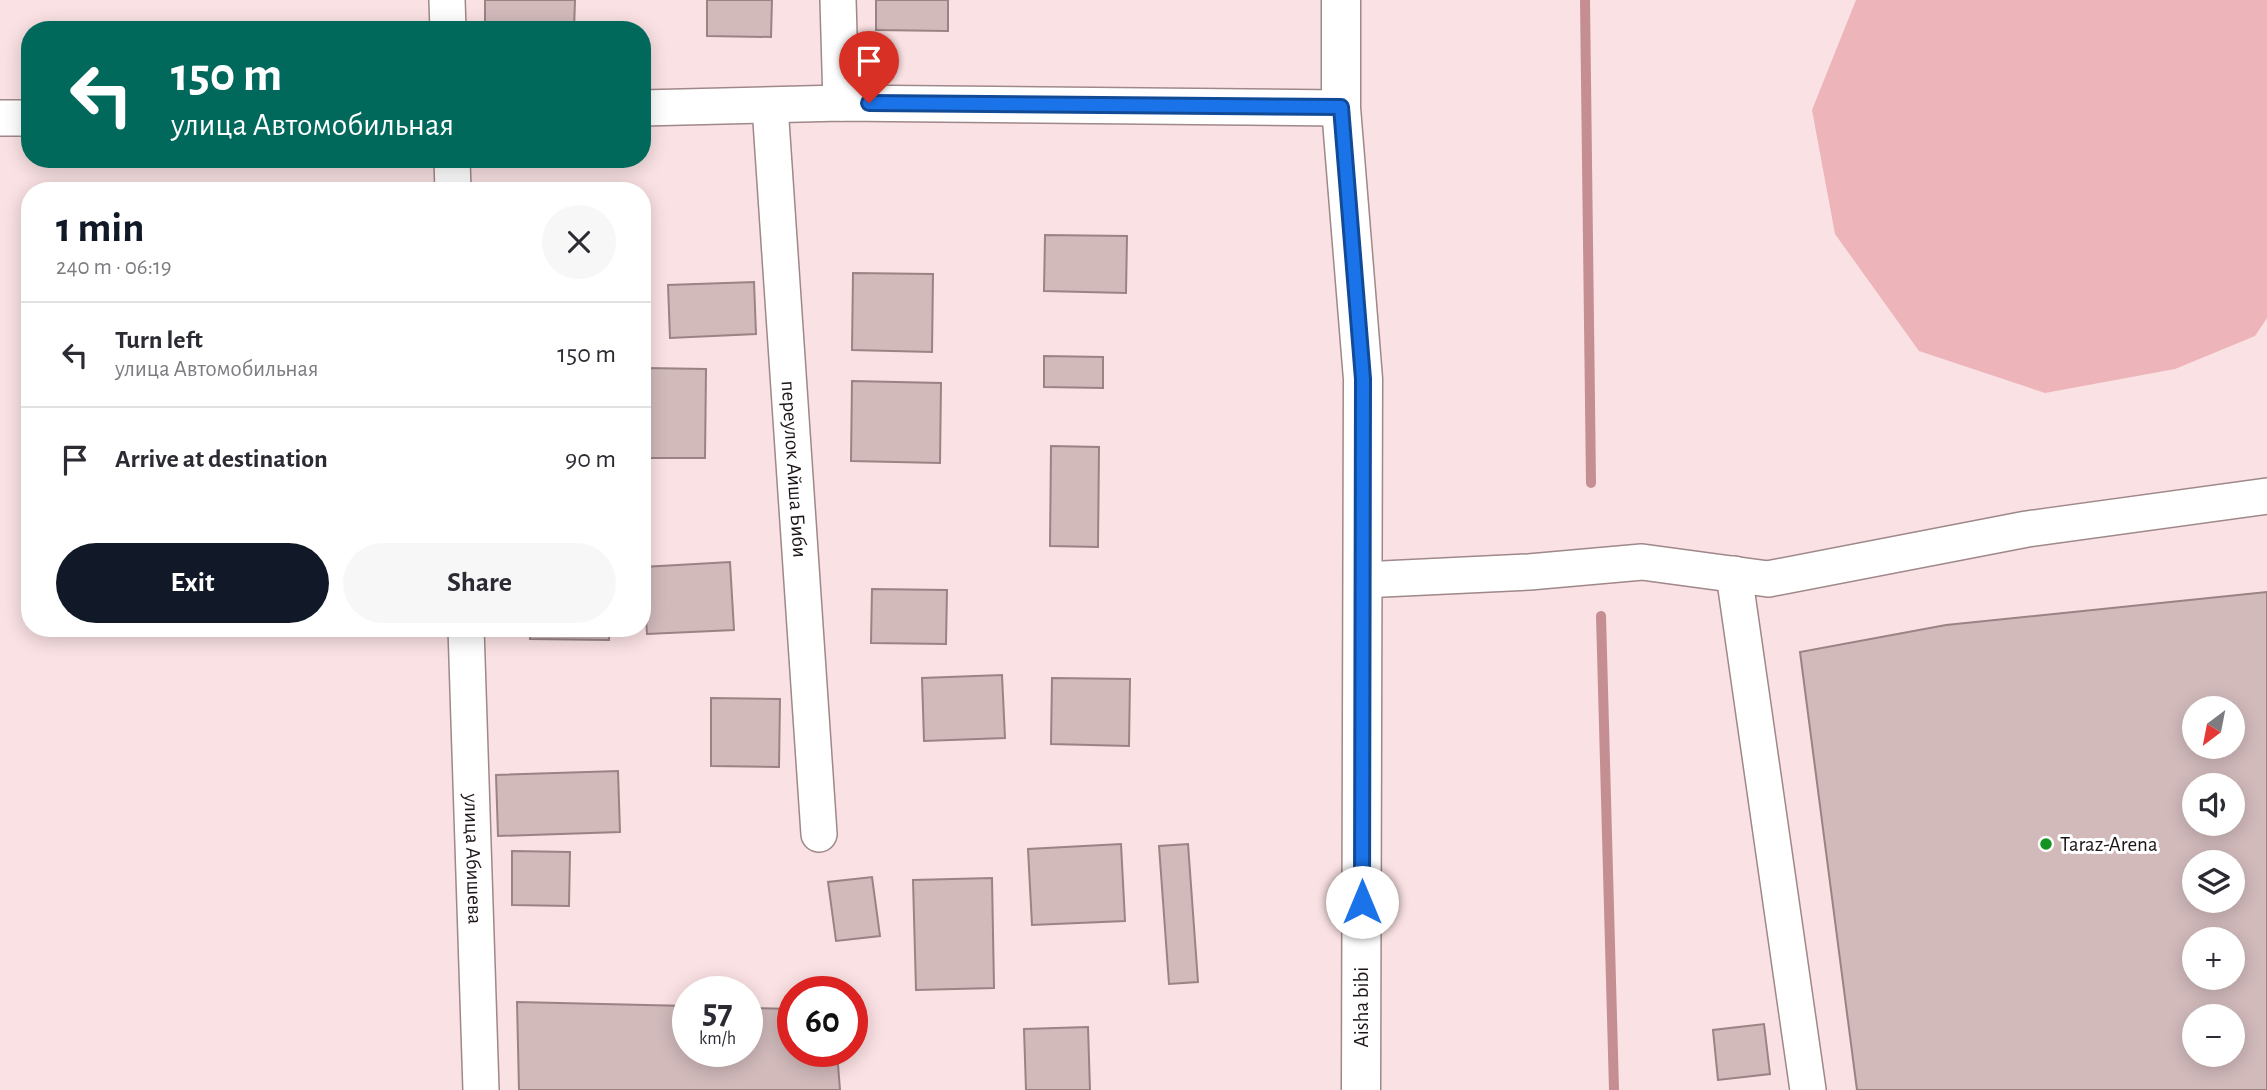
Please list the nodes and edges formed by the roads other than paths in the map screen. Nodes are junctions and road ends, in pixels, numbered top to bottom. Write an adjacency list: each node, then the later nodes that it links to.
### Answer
1 (447, 0): 4 (street)
2 (838, 0): 5 (street)
3 (1341, 0): 7 (main road, Aisha bibi)
4 (448, 21)
5 (841, 103): 6 (street); 7 (street)
6 (770, 106): 8 (street); 15 (street, переулок Айша Биби)
7 (1341, 107): 13 (main road, Aisha bibi)
8 (651, 108)
9 (0, 118): 10 (street)
10 (21, 118)
11 (2267, 496): 12 (street)
12 (1734, 574): 13 (street); 18 (street)
13 (1362, 580): 17 (main road, Aisha bibi)
14 (466, 637): 16 (street, улица Абишева)
15 (820, 834)
16 (481, 1090)
17 (1361, 1090)
18 (1808, 1090)

